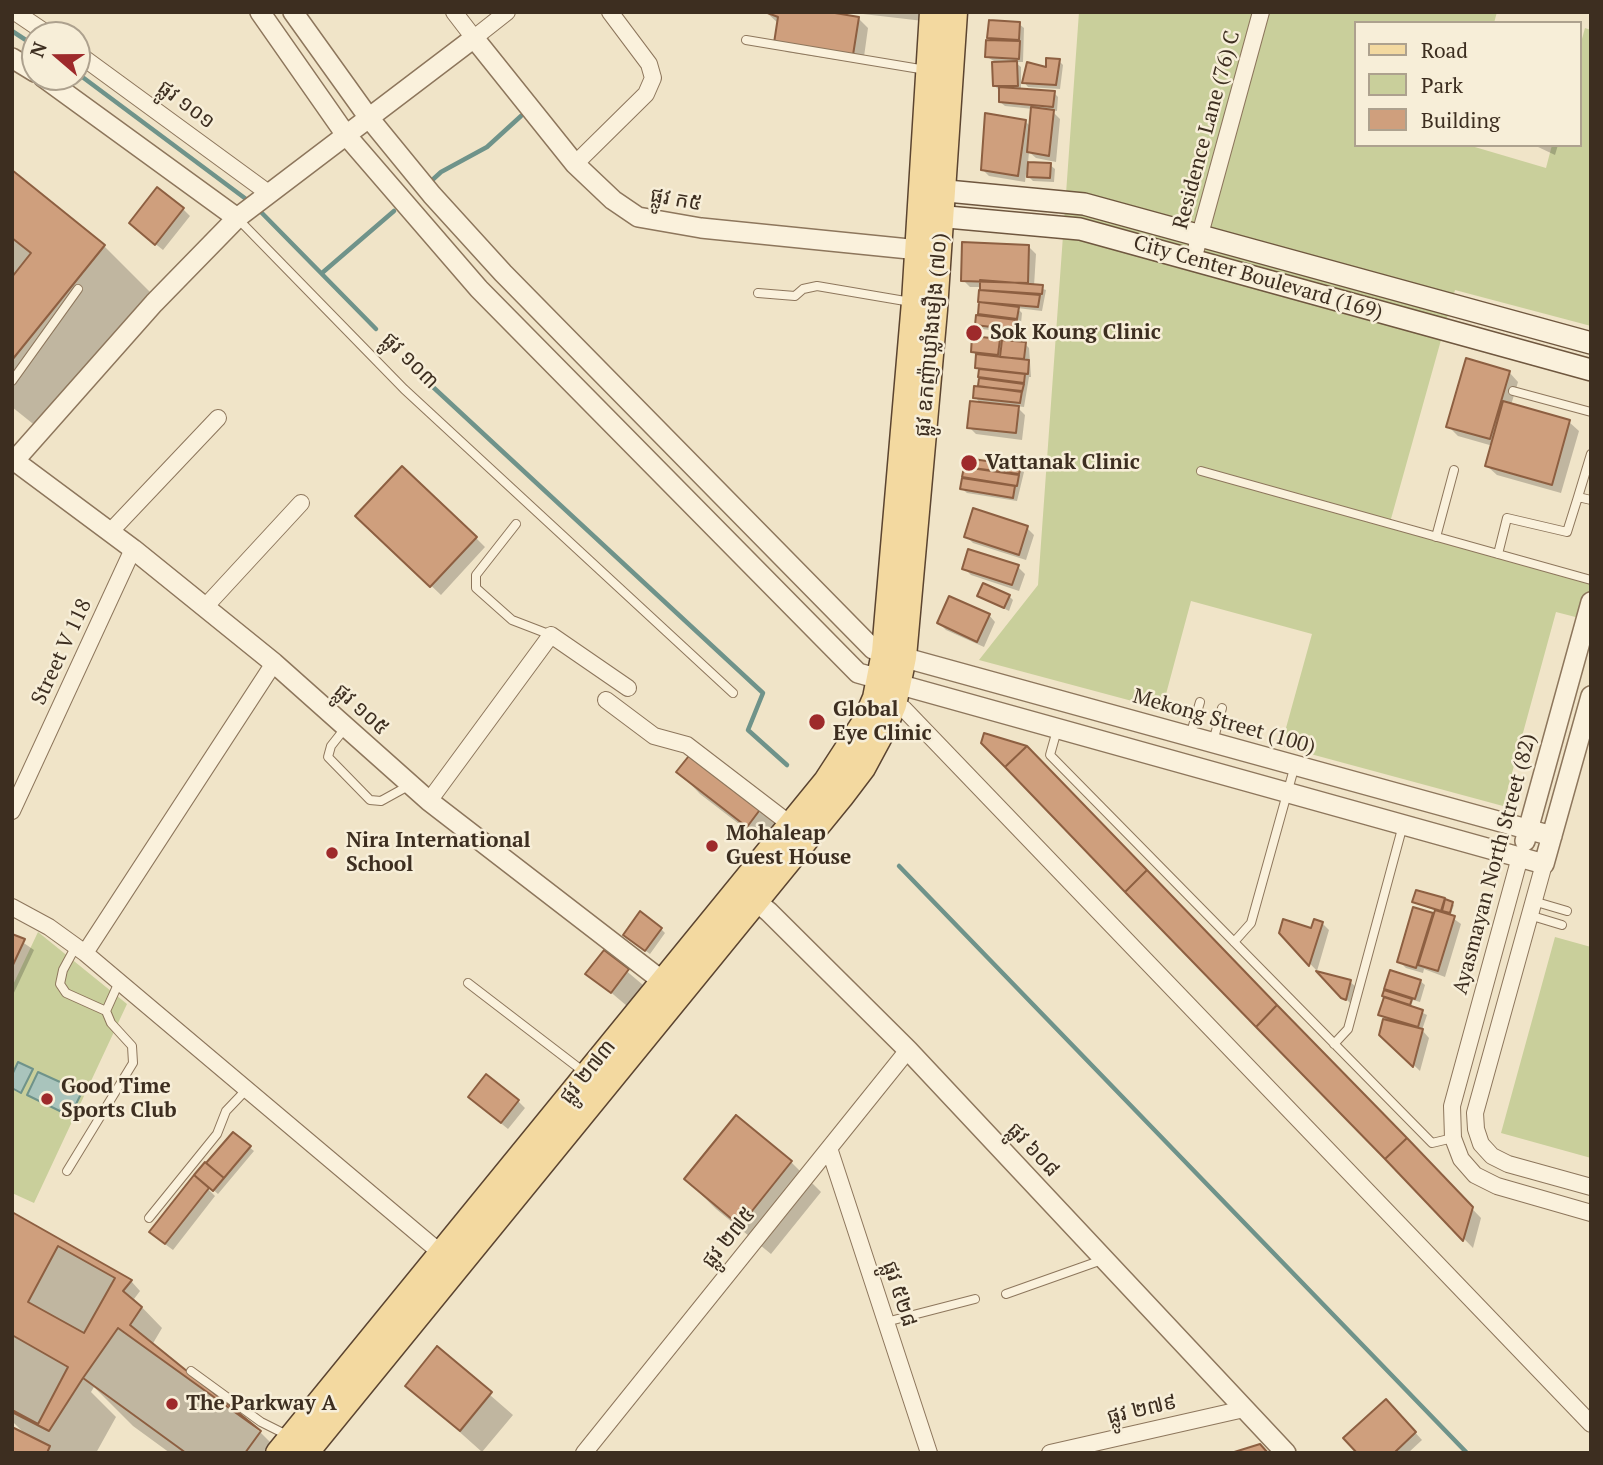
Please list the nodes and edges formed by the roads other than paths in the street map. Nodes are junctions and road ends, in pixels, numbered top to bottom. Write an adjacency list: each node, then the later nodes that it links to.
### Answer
1 (260, 12): 15 (street)
2 (454, 12): 9 (street, ផ្លូវ ក៥)
3 (508, 12): 9 (street)
4 (610, 12): 16 (street)
5 (932, 12): 12 (main road, ផ្លូវ ឧកញ៉ាឃ្លាំងមឿង (៧០))
6 (955, 12): 17 (main road, ផ្លូវ ឧកញ៉ាឃ្លាំងមឿង (៧០))
7 (1261, 12): 20 (street, Residence Lane (76) C)
8 (299, 15): 14 (street)
9 (474, 38): 14 (street); 16 (street, ផ្លូវ ក៥)
10 (746, 40): 12 (lane)
11 (91, 65): 18 (street, ផ្លូវ ១០១)
12 (929, 70): 17 (main road, ផ្លូវ ឧកញ៉ាឃ្លាំងមឿង (៧០))
13 (66, 91): 18 (street, ផ្លូវ ១០៣)
14 (369, 118): 15 (street); 48 (street)
15 (346, 135): 18 (street); 51 (street)
16 (575, 164): 21 (street, ផ្លូវ ក៥)
17 (932, 190): 19 (main road, ផ្លូវ ឧកញ៉ាឃ្លាំងមឿង (៧០)); 20 (main road, City Center Boulevard (169))
18 (252, 205): 33 (street); 52 (lane, ផ្លូវ ១០៣)
19 (931, 216): 21 (main road, ផ្លូវ ឧកញ៉ាឃ្លាំងមឿង (៧០)); 22 (main road, City Center Boulevard (169))
20 (1200, 235): 22 (street, Residence Lane (76) C); 26 (main road, City Center Boulevard (169))
21 (929, 251): 25 (main road, ផ្លូវ ឧកញ៉ាឃ្លាំងមឿង (៧០)); 48 (main road, ផ្លូវ ឧកញ៉ាឃ្លាំងមឿង (៧០))
22 (1193, 260): 27 (main road, City Center Boulevard (169))
23 (78, 289): 28 (lane)
24 (758, 293): 25 (lane)
25 (914, 302): 48 (main road, ផ្លូវ ឧកញ៉ាឃ្លាំងមឿង (៧០))
26 (1591, 343)
27 (1591, 370)
28 (12, 381)
29 (1513, 391): 30 (lane)
30 (1591, 412)
31 (218, 418): 40 (street)
32 (1591, 454): 36 (lane)
33 (13, 461): 40 (street, ផ្លូវ ១០៥)
34 (1454, 470): 41 (lane)
35 (1200, 471): 41 (lane)
36 (1578, 497): 37 (lane); 43 (lane)
37 (1591, 500)
38 (301, 503): 46 (street)
39 (516, 524): 47 (lane)
40 (110, 532): 42 (street, ផ្លូវ ១០៥)
41 (1436, 537): 43 (lane)
42 (133, 549): 46 (street, ផ្លូវ ១០៥); 65 (street, Street V 118)
43 (1498, 554): 44 (lane)
44 (1591, 580)
45 (1591, 602): 68 (street, Ayasmayan North Street (82))
46 (205, 607): 49 (street, ផ្លូវ ១០៥)
47 (551, 635): 50 (street); 64 (street)
48 (894, 654): 51 (main road); 59 (street, Mekong Street (100))
49 (274, 663): 57 (street, ផ្លូវ ១០៥); 78 (street)
50 (628, 688)
51 (887, 692): 58 (street); 66 (main road, ផ្លូវ ២៧៣); 72 (main road, ផ្លូវ ២៧៣); 101 (street)
52 (733, 693)
53 (1591, 696): 69 (street)
54 (606, 700): 66 (street)
55 (1200, 702): 59 (lane)
56 (1222, 708): 60 (lane)
57 (346, 727): 62 (street, ផ្លូវ ១០៥); 62 (lane)
58 (1057, 730): 63 (street); 77 (lane)
59 (1191, 736): 60 (street, Mekong Street (100))
60 (1213, 743): 61 (street, Mekong Street (100))
61 (1295, 765): 63 (lane); 68 (street, Mekong Street (100))
62 (411, 784): 64 (street, ផ្លូវ ១០៥)
63 (1287, 793): 67 (street); 77 (lane)
64 (429, 801): 81 (street, ផ្លូវ ១០៥)
65 (12, 811)
66 (790, 824): 72 (main road, ផ្លូវ ២៧៣)
67 (1403, 825): 70 (street); 83 (lane)
68 (1528, 830): 69 (street, Mekong Street (100)); 70 (street, Ayasmayan North Street (82))
69 (1552, 836): 71 (street)
70 (1520, 857): 71 (street); 88 (street, Ayasmayan North Street (82))
71 (1544, 864): 74 (street)
72 (747, 894): 81 (main road, ផ្លូវ ២៧៣); 84 (street, ផ្លូវ ៦០៨)
73 (12, 907): 78 (street)
74 (1531, 908): 75 (lane); 76 (lane); 91 (street)
75 (1567, 911)
76 (1563, 925)
77 (1234, 942): 83 (lane)
78 (81, 950): 79 (street); 82 (lane)
79 (119, 982): 82 (lane); 86 (street)
80 (468, 982): 85 (lane)
81 (671, 987): 85 (main road, ផ្លូវ ២៧៣); 87 (main road, ផ្លូវ ២៧៣)
82 (106, 1011): 90 (lane)
83 (1334, 1044): 88 (lane)
84 (908, 1050): 89 (street, ផ្លូវ ២៧៥); 95 (street, ផ្លូវ ៦០៨)
85 (586, 1074): 87 (main road, ផ្លូវ ២៧៣)
86 (247, 1089): 93 (lane); 94 (street)
87 (554, 1131): 94 (main road, ផ្លូវ ២៧៣)
88 (1453, 1138): 92 (street)
89 (829, 1148): 98 (street, ផ្លូវ ៥២៨); 103 (street, ផ្លូវ ២៧៥)
90 (67, 1171)
91 (1591, 1186)
92 (1591, 1213)
93 (149, 1218)
94 (449, 1259): 102 (main road, ផ្លូវ ២៧៣)
95 (1103, 1259): 96 (lane); 100 (street, ផ្លូវ ៦០៨)
96 (1006, 1294)
97 (975, 1298): 98 (lane)
98 (886, 1322): 104 (street, ផ្លូវ ៥២៨)
99 (191, 1371): 102 (lane)
100 (1244, 1409): 105 (street, ផ្លូវ ២៧៩); 106 (street, ផ្លូវ ៦០៨)
101 (1591, 1423)
102 (297, 1447)
103 (584, 1453)
104 (929, 1453)
105 (1049, 1453)
106 (1286, 1453)

